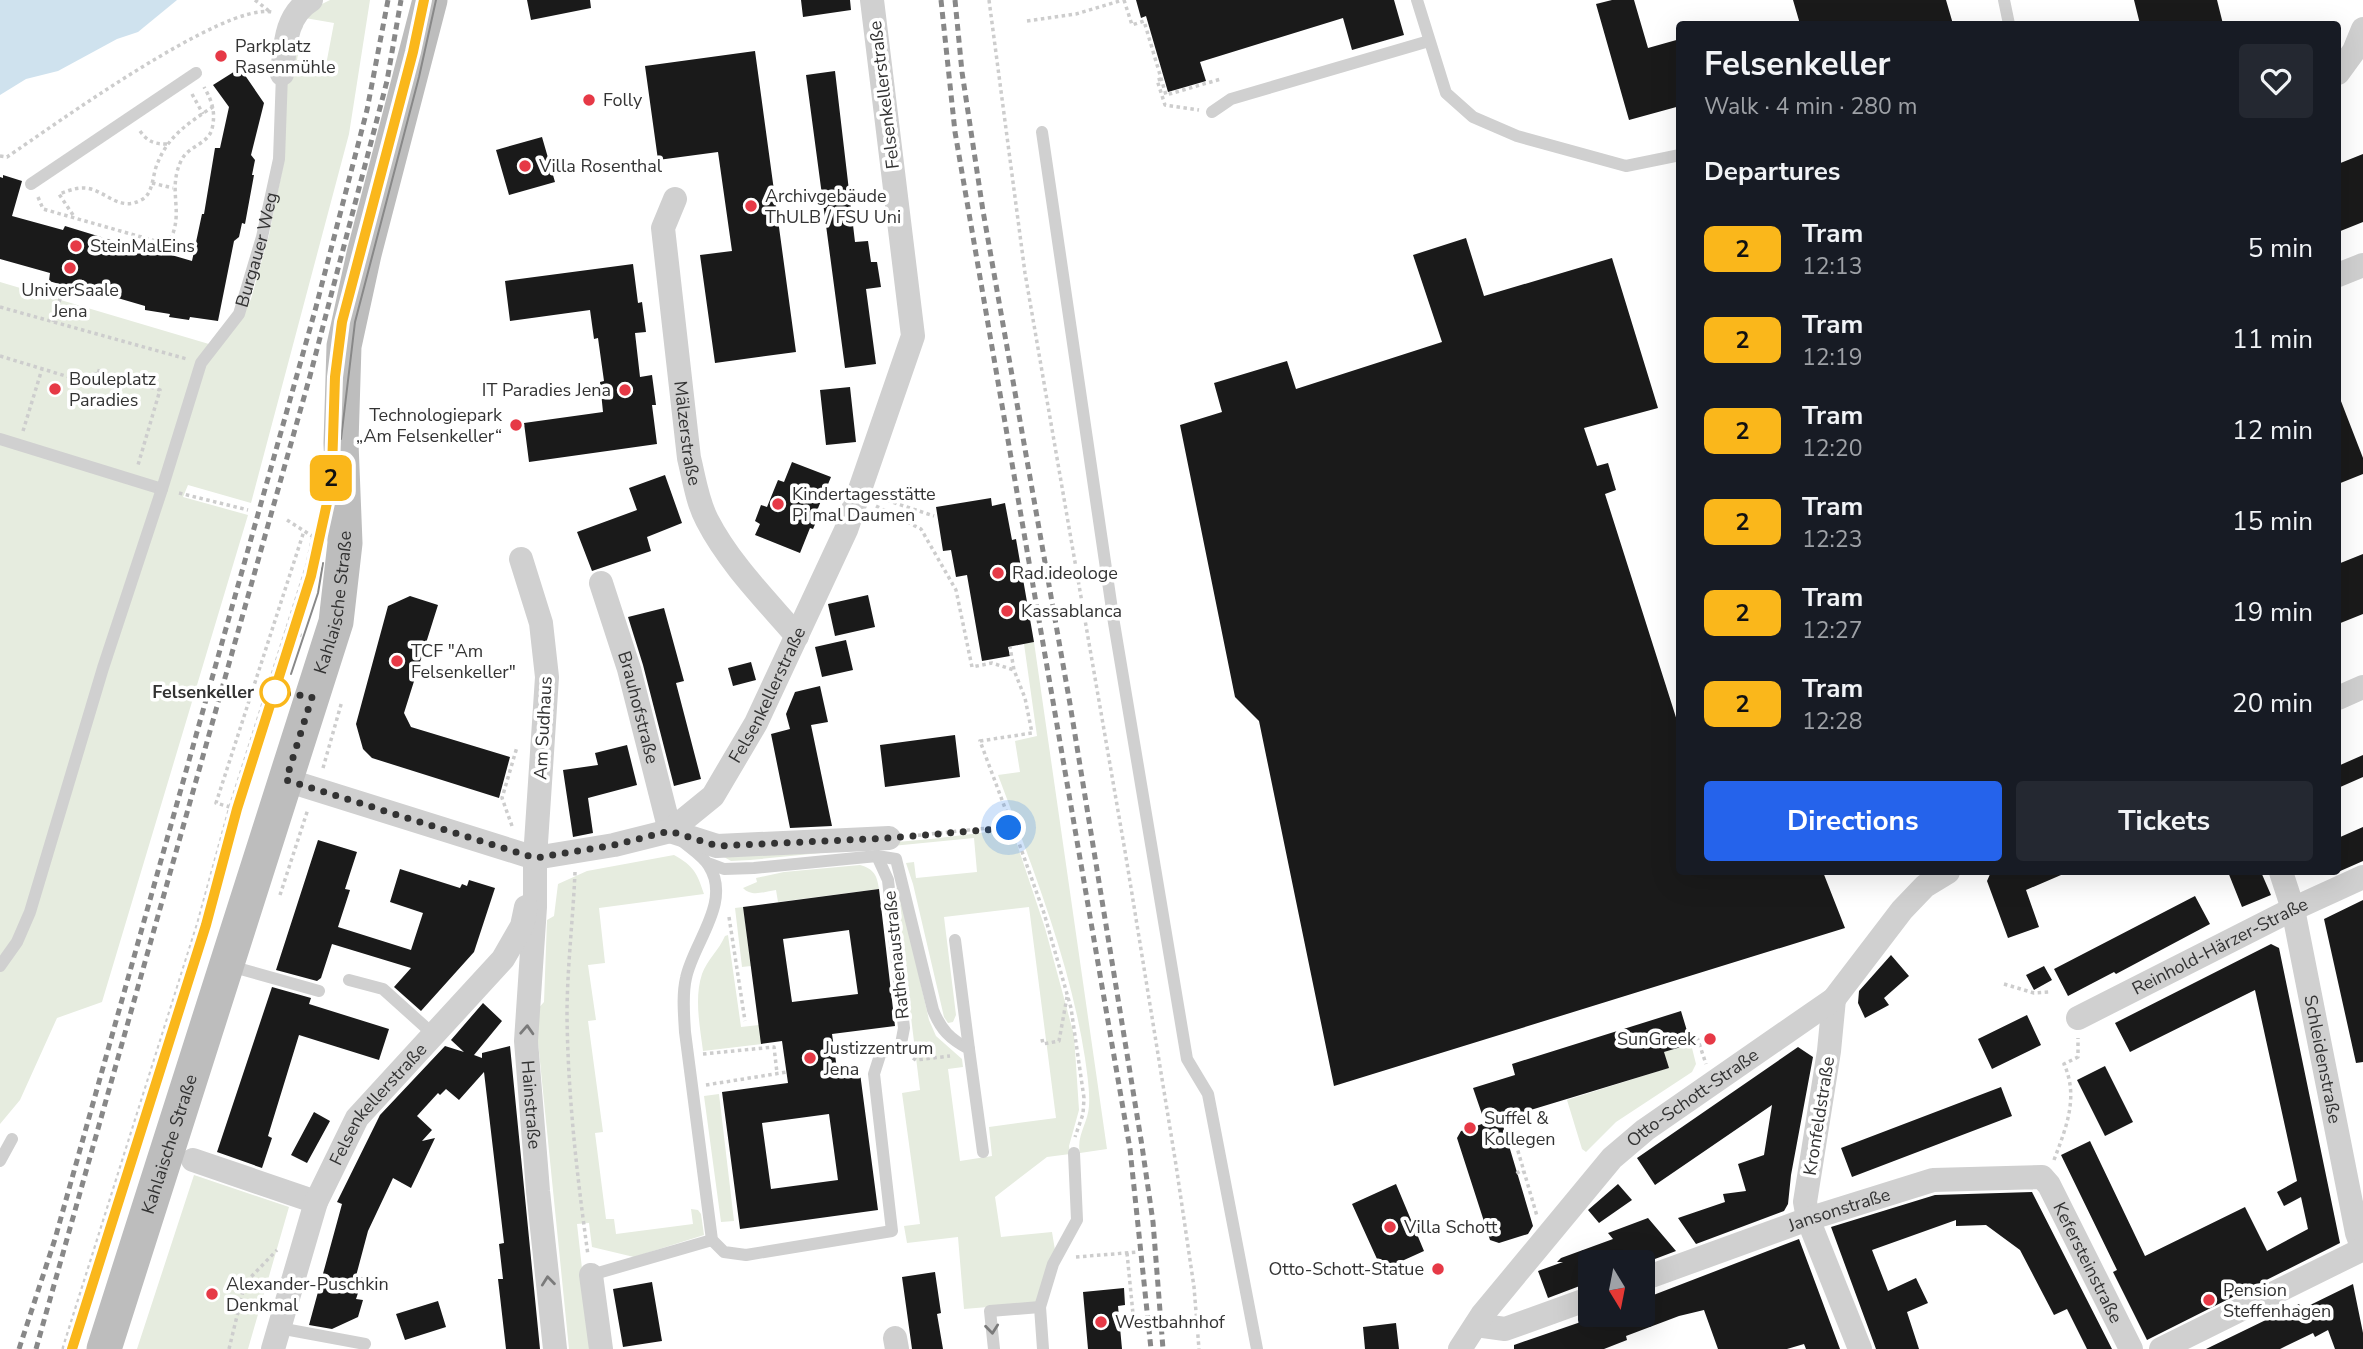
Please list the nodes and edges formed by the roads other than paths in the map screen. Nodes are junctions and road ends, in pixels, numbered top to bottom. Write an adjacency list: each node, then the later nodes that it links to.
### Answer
1 (311, 0): 10 (street, Burgauer Weg)
2 (430, 0): 26 (main road, Kahlaische Straße)
3 (873, 0): 23 (street, Felsenkellerstraße)
4 (1417, 0): 8 (lane)
5 (2004, 0): 6 (lane)
6 (2008, 21)
7 (2363, 29): 9 (street)
8 (1429, 41): 12 (lane); 14 (lane)
9 (2341, 69)
10 (282, 74): 20 (lane, Burgauer Weg)
11 (190, 77): 15 (lane)
12 (1212, 111)
13 (1042, 132): 66 (lane)
14 (1676, 156)
15 (31, 184)
16 (675, 199): 23 (street, Mälzerstraße)
17 (2363, 265): 18 (street)
18 (2341, 274)
19 (0, 439): 20 (lane)
20 (162, 489): 37 (lane, Burgauer Weg)
21 (521, 559): 29 (street, Am Sudhaus)
22 (601, 583): 27 (street, Brauhofstraße)
23 (797, 636): 27 (street, Felsenkellerstraße)
24 (2363, 687): 25 (street)
25 (2341, 697)
26 (286, 780): 29 (street); 36 (main road, Kahlaische Straße)
27 (670, 831): 28 (street); 29 (street, Felsenkellerstraße); 30 (lane)
28 (883, 847): 30 (lane); 43 (lane); 52 (lane, Rathenaustraße)
29 (535, 858): 42 (street, Felsenkellerstraße); 62 (street, Hainstraße, one-way to 29)
30 (708, 863): 52 (lane)
31 (1943, 875): 40 (street, Otto-Schott-Straße)
32 (2282, 875): 34 (street, Schleidenstraße)
33 (2363, 877): 34 (street, Reinhold-Härzer-Straße)
34 (2293, 909): 41 (street, Reinhold-Härzer-Straße); 53 (street, Schleidenstraße)
35 (956, 940): 43 (lane)
36 (226, 965): 39 (lane); 61 (main road, Kahlaische Straße)
37 (0, 966)
38 (349, 980): 42 (lane)
39 (319, 991)
40 (1835, 999): 51 (street, Kronfeldstraße); 58 (street, Otto-Schott-Straße)
41 (2078, 1018)
42 (433, 1034): 50 (street, Felsenkellerstraße)
43 (969, 1051): 45 (lane)
44 (12, 1139): 48 (lane)
45 (983, 1152)
46 (1074, 1153): 57 (lane)
47 (193, 1160): 50 (street)
48 (0, 1161)
49 (2042, 1177): 51 (street, Jansonstraße); 69 (street, Kefersteinstraße)
50 (316, 1202): 59 (street, Felsenkellerstraße)
51 (1808, 1219): 54 (street, Jansonstraße); 68 (street, Kronfeldstraße)
52 (712, 1240): 55 (lane)
53 (2363, 1249): 70 (street)
54 (1656, 1274)
55 (591, 1275): 63 (street)
56 (1578, 1302): 58 (street)
57 (1040, 1307): 64 (lane, one-way to 64); 65 (lane)
58 (1476, 1325): 67 (street, Otto-Schott-Straße)
59 (276, 1338): 60 (lane)
60 (365, 1344)
61 (104, 1349)
62 (555, 1349)
63 (601, 1349)
64 (994, 1349)
65 (1043, 1349)
66 (1257, 1349)
67 (1460, 1349)
68 (1860, 1349)
69 (2132, 1349)
70 (2161, 1349)

